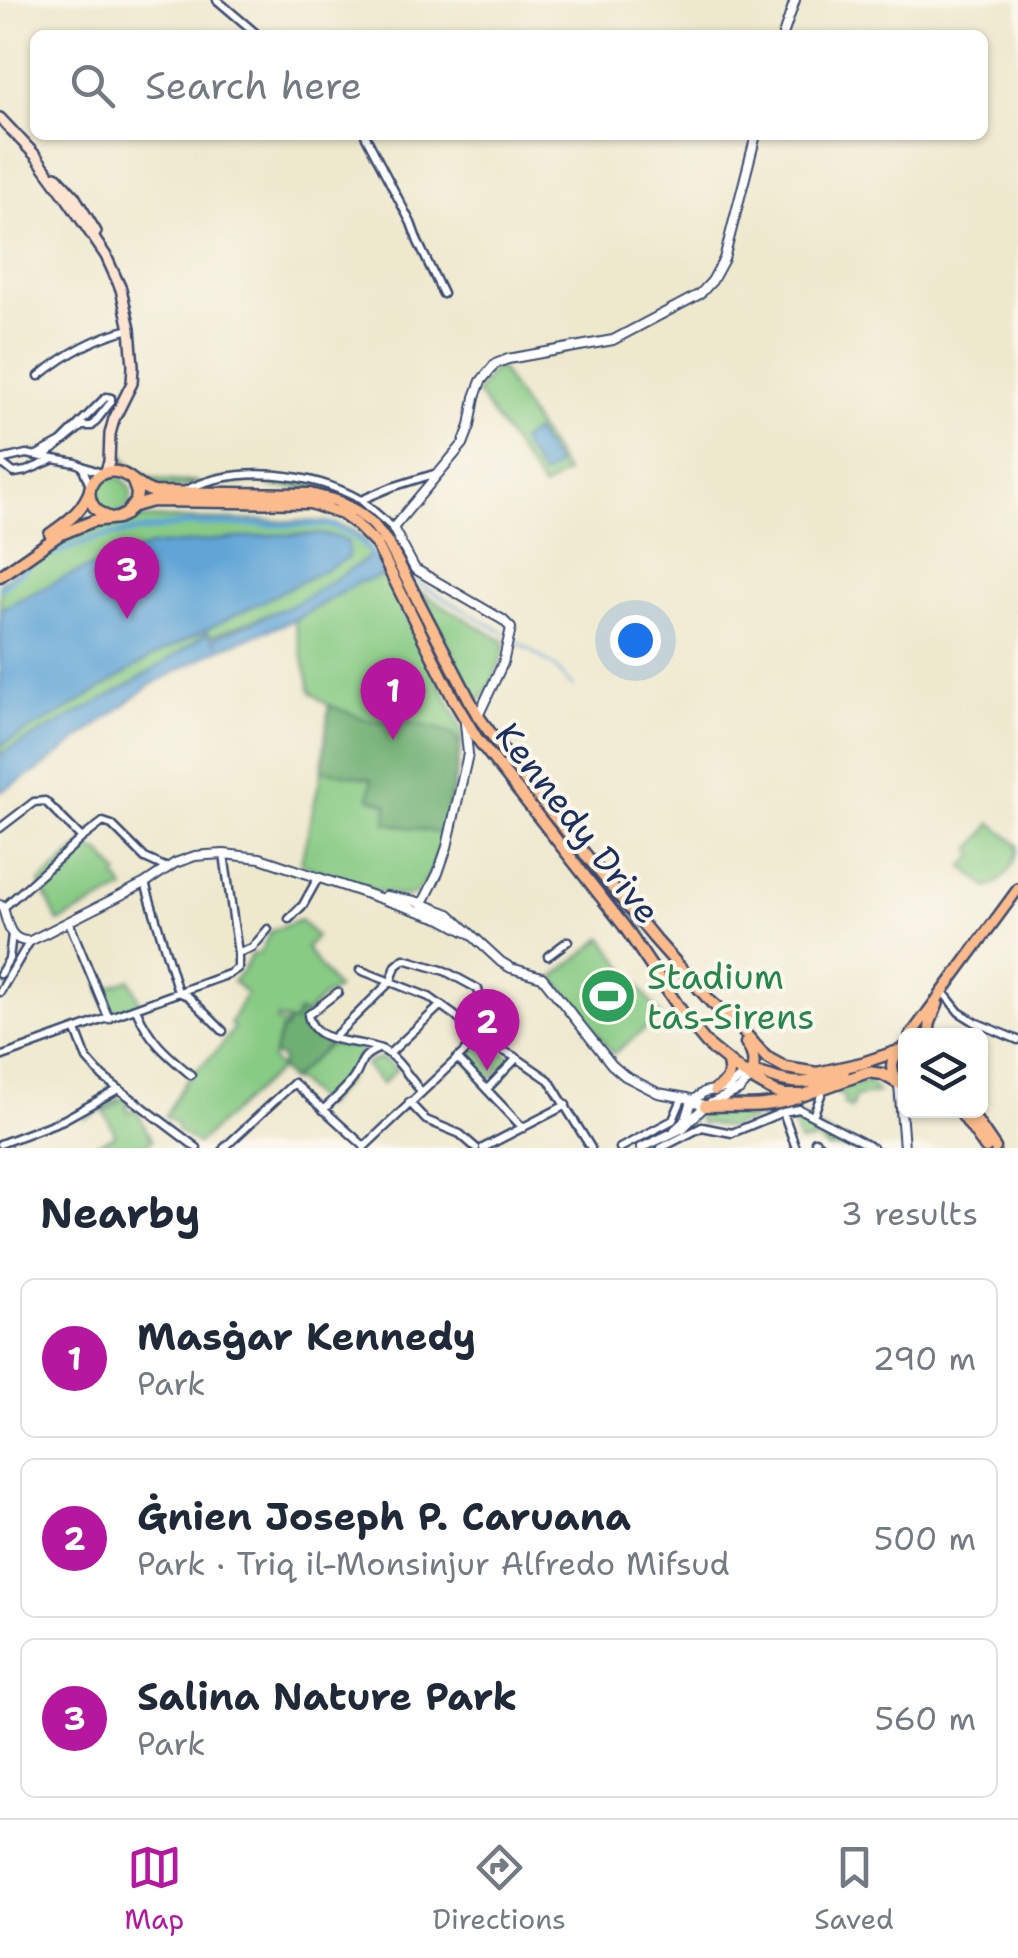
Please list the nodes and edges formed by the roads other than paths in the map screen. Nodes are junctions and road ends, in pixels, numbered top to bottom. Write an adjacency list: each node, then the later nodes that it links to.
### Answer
1 (217, 0): 3 (street)
2 (795, 0): 4 (street)
3 (252, 30)
4 (785, 30)
5 (0, 118): 9 (main road)
6 (368, 140): 8 (street)
7 (755, 140): 17 (street)
8 (442, 294)
9 (130, 329): 10 (street); 11 (main road)
10 (39, 376)
11 (110, 449): 16 (main road); 18 (main road)
12 (41, 456): 12 (street); 13 (street); 14 (street)
13 (54, 460): 14 (street); 15 (street)
14 (0, 462)
15 (82, 466): 16 (street); 19 (street)
16 (104, 473): 18 (highway); 19 (highway)
17 (438, 473): 21 (street); 24 (street)
18 (129, 477): 20 (highway); 22 (highway)
19 (90, 490): 23 (highway); 26 (highway)
20 (181, 493): 21 (street); 25 (highway)
21 (361, 500): 24 (street)
22 (132, 507): 23 (highway); 25 (highway)
23 (111, 518): 26 (highway)
24 (393, 528): 27 (street)
25 (383, 544): 27 (highway, Kennedy Drive); 28 (highway, Kennedy Drive)
26 (0, 572)
27 (478, 716): 55 (highway, Kennedy Drive)
28 (464, 718): 29 (highway, Kennedy Drive); 30 (street)
29 (484, 748): 30 (street); 76 (highway, Kennedy Drive)
30 (468, 754): 38 (street)
31 (0, 828): 32 (street)
32 (82, 838): 34 (street); 39 (street)
33 (224, 854): 34 (street); 35 (street); 47 (street)
34 (167, 868): 36 (street)
35 (318, 878): 38 (street); 40 (street)
36 (144, 883): 41 (street); 53 (street)
37 (1018, 890): 56 (main road)
38 (417, 905): 44 (street); 44 (street)
39 (2, 907): 43 (street)
40 (290, 919)
41 (70, 922): 45 (street); 59 (street)
42 (268, 928): 47 (street)
43 (7, 930): 45 (street); 50 (street)
44 (466, 932): 86 (street)
45 (30, 941): 52 (street)
46 (568, 941): 48 (street)
47 (238, 953): 53 (street)
48 (548, 956)
49 (360, 970): 51 (street)
50 (0, 974)
51 (390, 981): 57 (street); 60 (street); 65 (street)
52 (0, 992)
53 (178, 992): 58 (street); 64 (street)
54 (338, 992): 65 (street)
55 (703, 992): 75 (highway, Kennedy Drive); 78 (highway)
56 (943, 992): 61 (main road); 62 (main road); 67 (street)
57 (441, 1005): 60 (street); 71 (street)
58 (136, 1009): 59 (street); 77 (street)
59 (109, 1019): 63 (street)
60 (464, 1023): 66 (street)
61 (916, 1028)
62 (930, 1028)
63 (76, 1030): 72 (street); 82 (street)
64 (224, 1031)
65 (333, 1038): 68 (street)
66 (479, 1038): 73 (street); 74 (street)
67 (1018, 1040)
68 (380, 1048): 71 (street); 92 (street)
69 (898, 1048): 75 (highway, Kennedy Drive)
70 (898, 1053): 79 (highway)
71 (389, 1054): 85 (street)
72 (0, 1057)
73 (458, 1058): 83 (street); 85 (street)
74 (517, 1058): 83 (street); 90 (street)
75 (862, 1062): 78 (highway)
76 (728, 1063): 78 (highway, Kennedy Drive); 84 (highway)
77 (191, 1074)
78 (749, 1075): 84 (street); 87 (highway, Kennedy Drive); 91 (street)
79 (898, 1082)
80 (898, 1083): 81 (highway)
81 (823, 1089): 87 (highway); 95 (street)
82 (117, 1090): 104 (street); 108 (street)
83 (488, 1090): 101 (street)
84 (710, 1091): 88 (street)
85 (420, 1092): 89 (street)
86 (664, 1095): 88 (street); 94 (street)
87 (804, 1095): 91 (highway)
88 (686, 1099): 91 (street); 94 (street); 102 (street)
89 (409, 1102): 105 (street); 110 (street)
90 (566, 1105): 101 (street); 111 (street)
91 (705, 1106): 102 (street)
92 (323, 1110): 105 (street); 109 (street)
93 (783, 1112): 95 (street); 107 (street); 114 (street)
94 (675, 1113): 112 (street)
95 (813, 1116): 116 (street)
96 (903, 1118): 100 (street)
97 (906, 1118): 100 (street)
98 (965, 1118): 117 (highway)
99 (974, 1118): 118 (highway)
100 (904, 1123): 106 (street)
101 (523, 1128): 110 (street)
102 (676, 1130): 113 (street)
103 (815, 1141): 115 (street)
104 (0, 1144)
105 (368, 1146)
106 (902, 1146)
107 (664, 1147)
108 (197, 1148)
109 (224, 1148)
110 (480, 1148)
111 (591, 1148)
112 (620, 1148)
113 (641, 1148)
114 (796, 1148)
115 (822, 1148)
116 (873, 1148)
117 (986, 1148)
118 (995, 1148)

